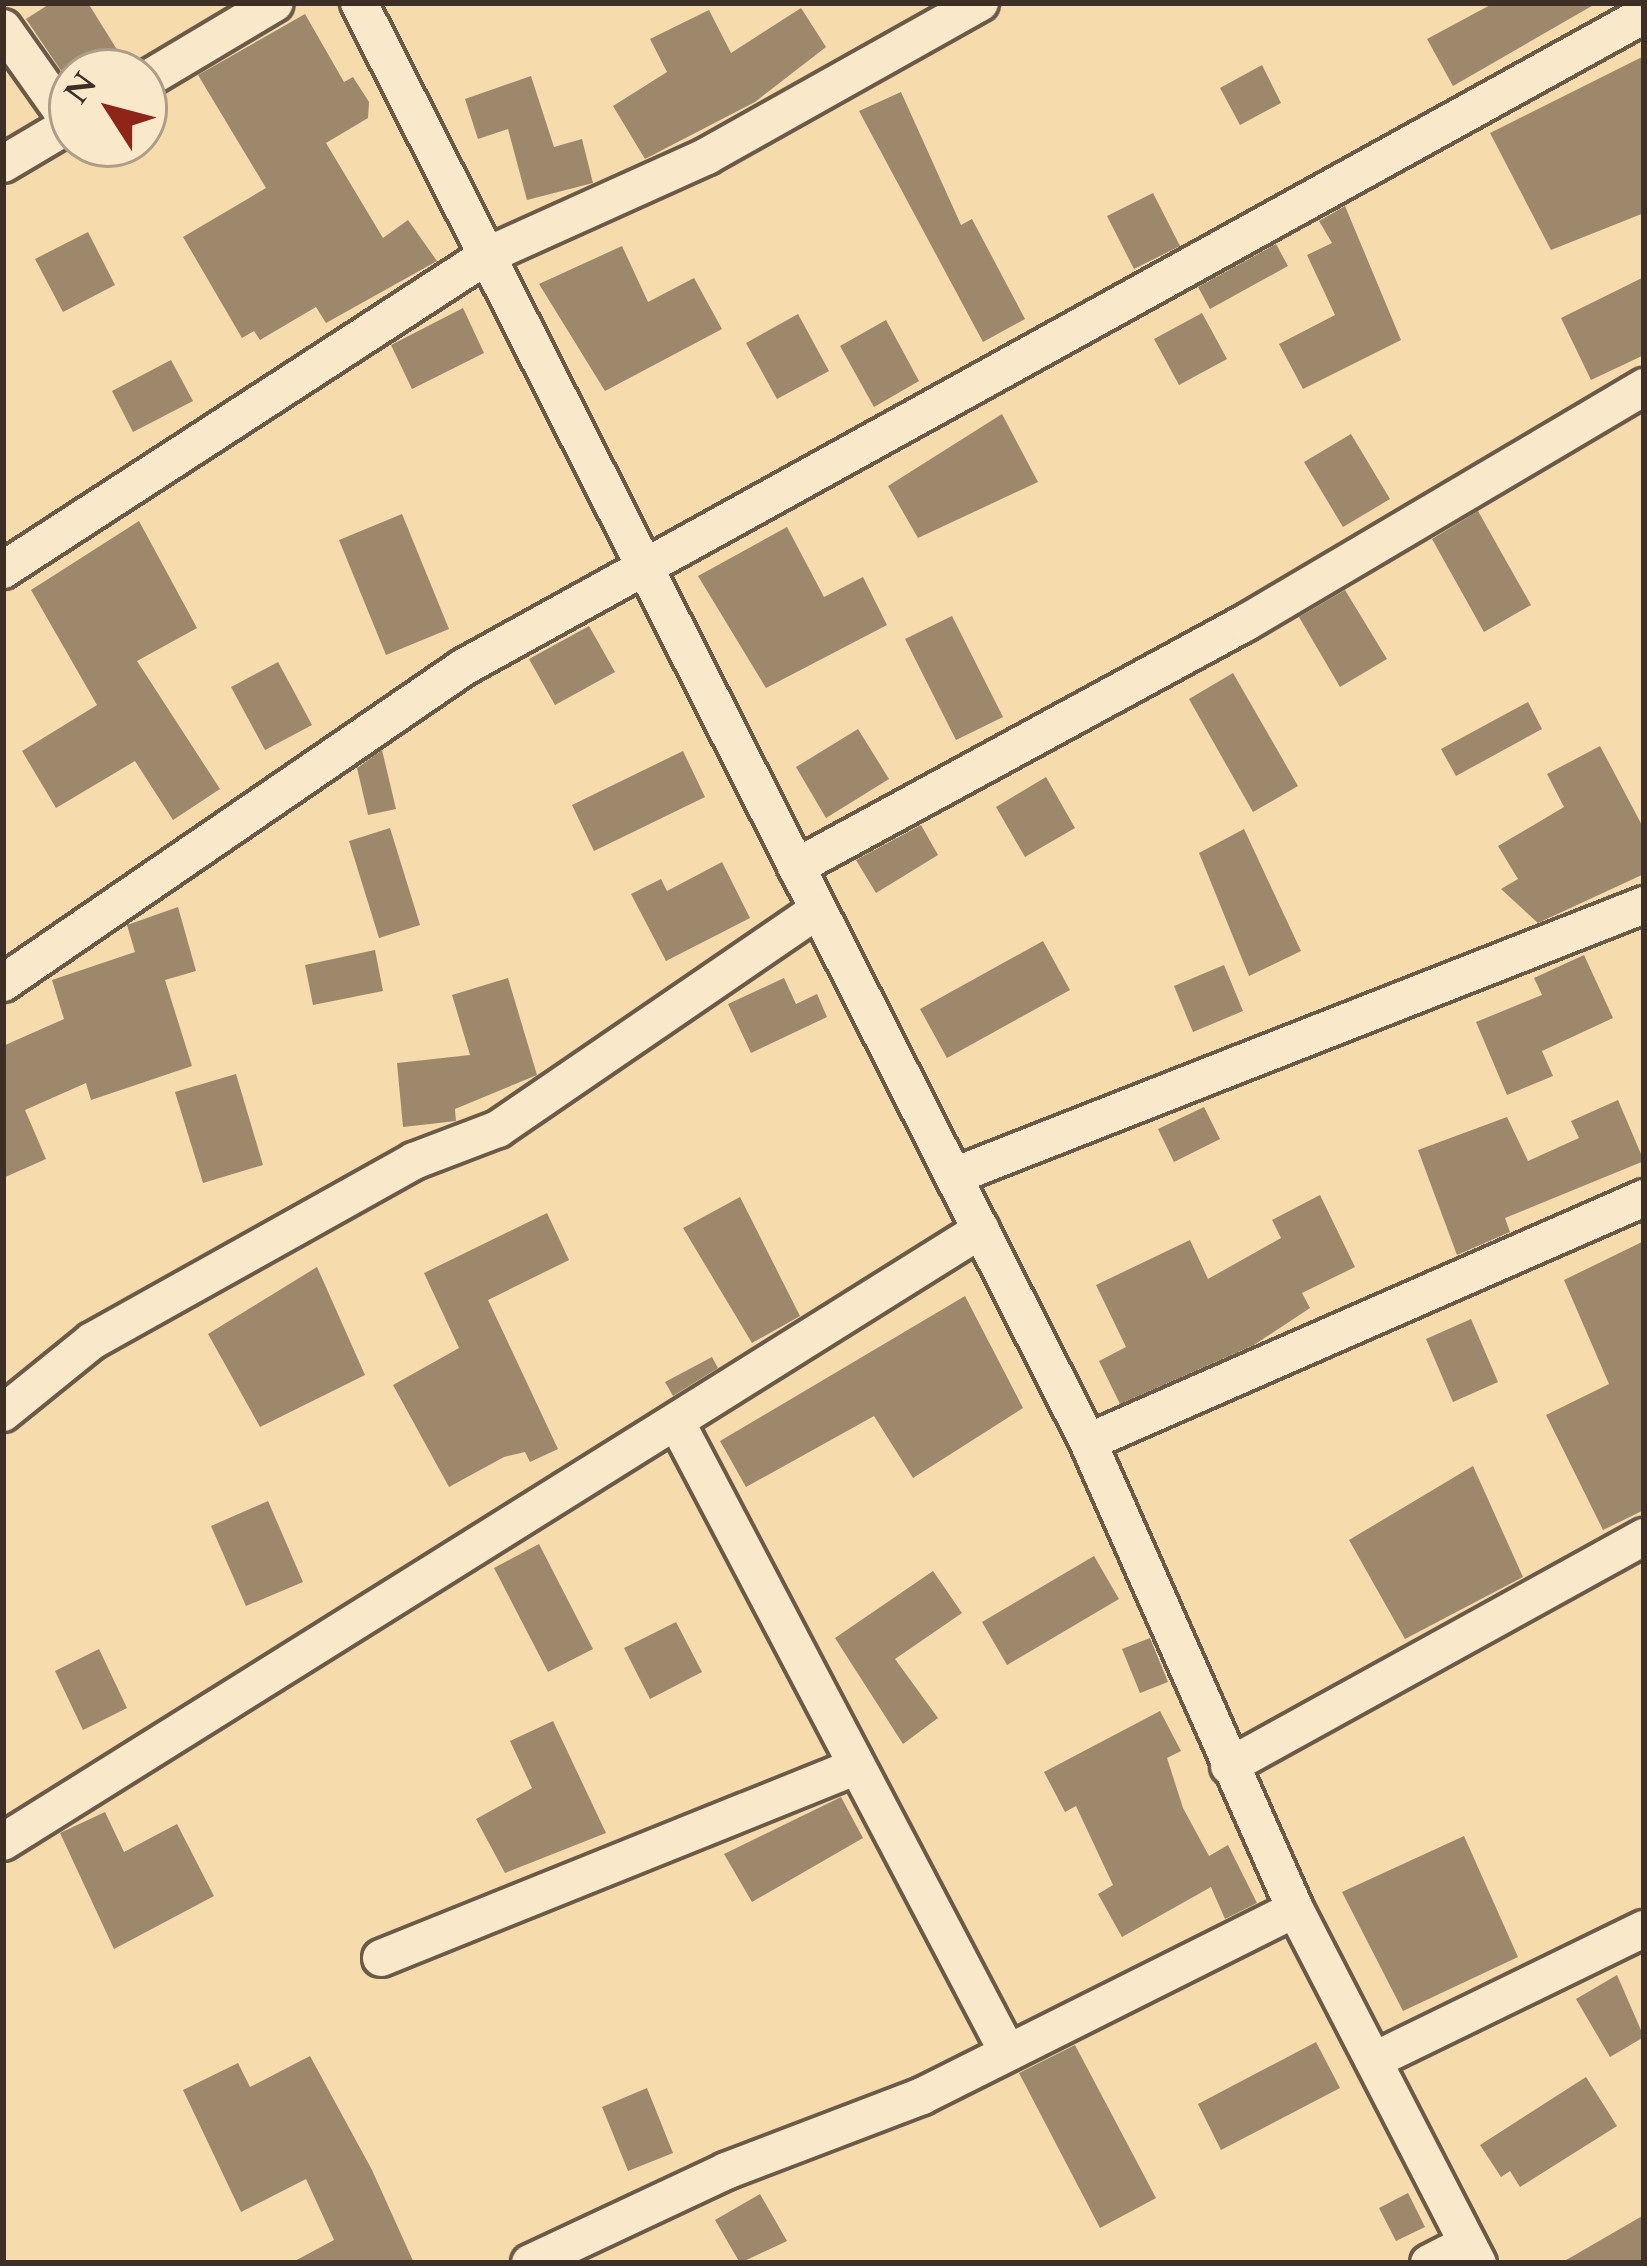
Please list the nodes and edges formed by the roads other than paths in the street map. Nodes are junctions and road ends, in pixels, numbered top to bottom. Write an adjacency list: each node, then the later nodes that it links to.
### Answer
1 (275, 3): 6 (street)
2 (359, 3): 10 (street)
3 (980, 3): 10 (street)
4 (1644, 15): 13 (street)
5 (3, 28): 7 (street)
6 (168, 67)
7 (48, 90)
8 (48, 137): 9 (street)
9 (3, 164)
10 (488, 255): 12 (street); 13 (street)
11 (1644, 387): 14 (street)
12 (3, 570)
13 (643, 575): 14 (street); 17 (street)
14 (796, 867): 16 (street)
15 (1644, 905): 18 (street)
16 (815, 912): 18 (street); 21 (street)
17 (3, 983)
18 (954, 1176): 20 (street)
19 (1644, 1198): 23 (street)
20 (981, 1230): 22 (street); 23 (street)
21 (3, 1413)
22 (678, 1425): 26 (street); 27 (street)
23 (1088, 1442): 25 (street)
24 (1644, 1538): 25 (street)
25 (1229, 1766): 28 (street)
26 (850, 1769): 30 (street); 31 (street)
27 (3, 1842)
28 (1295, 1910): 31 (street); 32 (street)
29 (1644, 1929): 32 (street)
30 (381, 1958)
31 (1008, 2053): 34 (street)
32 (1381, 2057): 33 (street)
33 (1472, 2253): 35 (street)
34 (530, 2263)
35 (1429, 2263)

